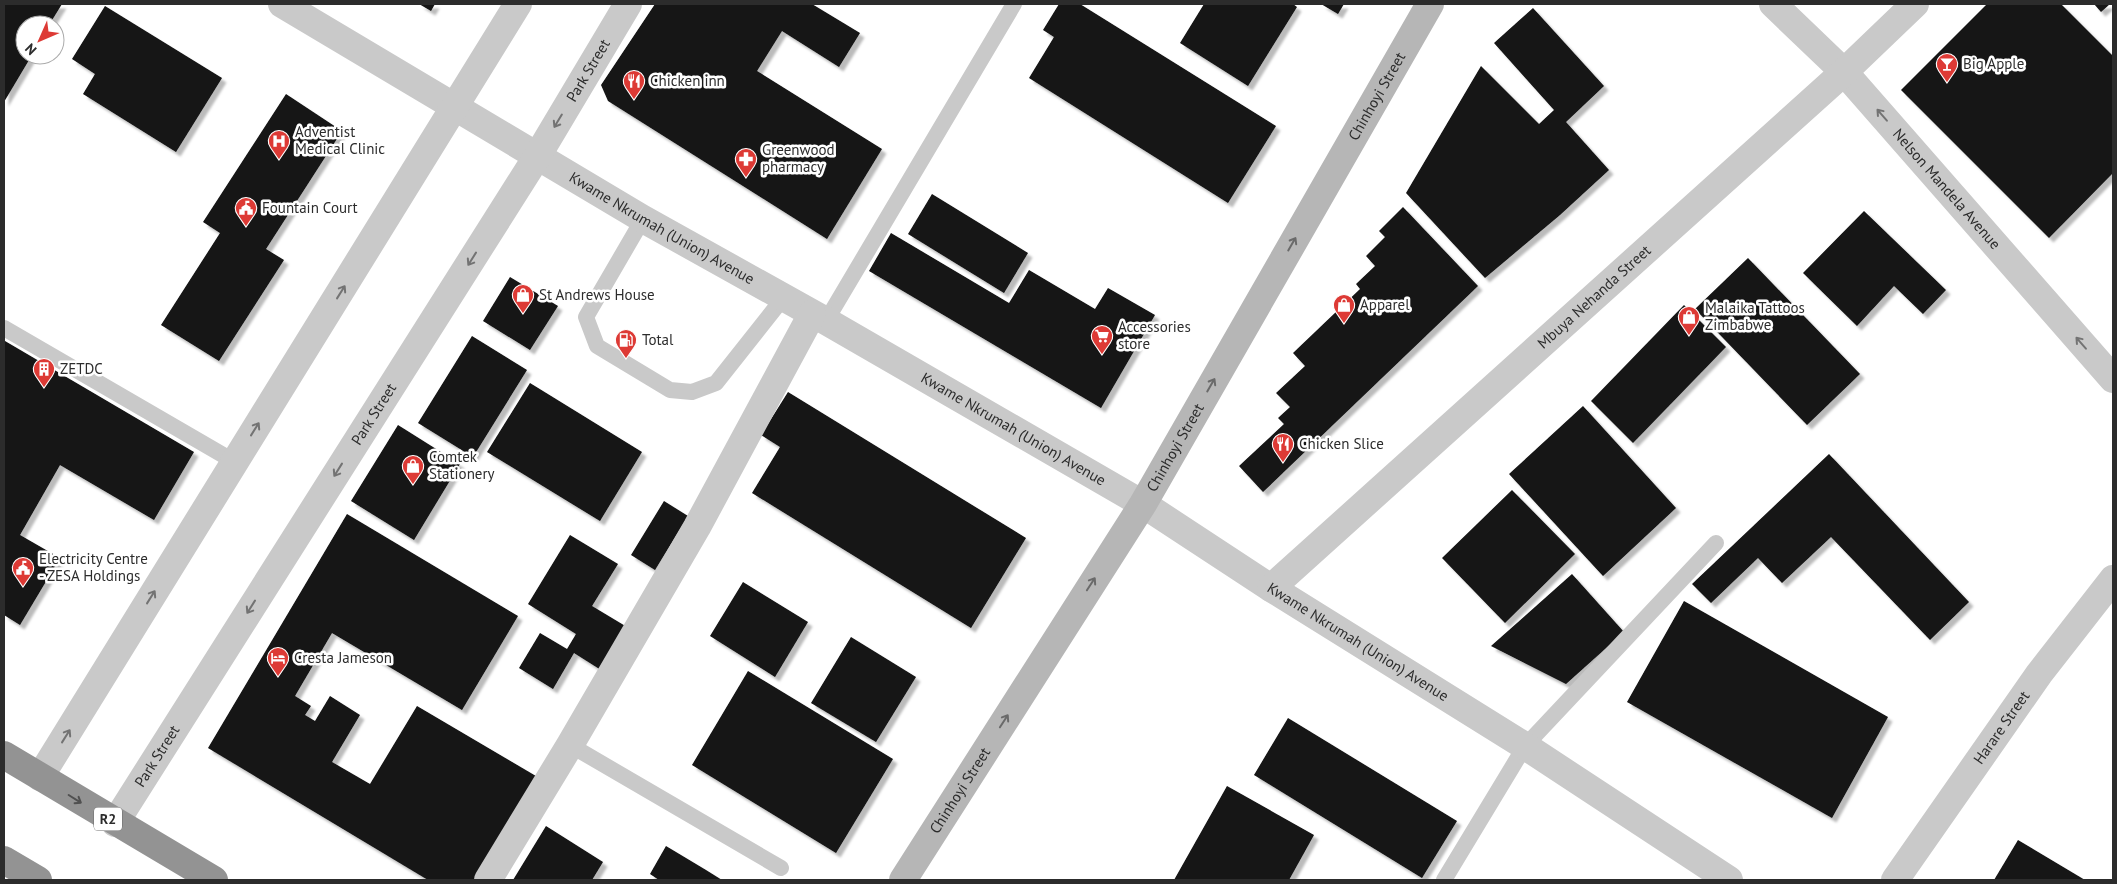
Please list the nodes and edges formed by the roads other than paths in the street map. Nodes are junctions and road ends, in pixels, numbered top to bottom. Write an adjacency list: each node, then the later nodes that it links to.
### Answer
1 (282, 4): 9 (street, Kwame Nkrumah (Union) Avenue)
2 (518, 4): 9 (street)
3 (628, 4): 10 (street, Park Street, one-way to 10)
4 (1014, 4): 13 (lane)
5 (1430, 4): 17 (street, Chinhoyi Street, one-way to 5)
6 (1773, 4): 8 (street, Nelson Mandela Avenue)
7 (1916, 4): 8 (street, Mbuya Nehanda Street)
8 (1844, 72): 15 (street, Nelson Mandela Avenue, one-way to 8); 20 (street, Mbuya Nehanda Street)
9 (455, 108): 10 (street, Kwame Nkrumah (Union) Avenue); 16 (street, one-way to 9)
10 (538, 155): 11 (street, Kwame Nkrumah (Union) Avenue); 25 (street, Park Street, one-way to 25)
11 (643, 219): 12 (street, Kwame Nkrumah (Union) Avenue); 12 (lane)
12 (784, 297): 13 (street, Kwame Nkrumah (Union) Avenue)
13 (819, 317): 17 (street, Kwame Nkrumah (Union) Avenue); 21 (street)
14 (4, 328): 16 (lane)
15 (2113, 379)
16 (235, 462): 24 (street, one-way to 16)
17 (1143, 504): 20 (street, Kwame Nkrumah (Union) Avenue); 29 (street, Chinhoyi Street, one-way to 17)
18 (1716, 543): 22 (lane)
19 (2113, 579): 32 (street, Harare Street)
20 (1271, 588): 22 (street, Kwame Nkrumah (Union) Avenue)
21 (570, 746): 26 (lane); 28 (street)
22 (1525, 746): 30 (lane); 31 (street, Kwame Nkrumah (Union) Avenue)
23 (4, 756): 24 (highway, R2)
24 (40, 777): 25 (highway, R2, one-way to 25)
25 (115, 823): 27 (highway, R2)
26 (781, 868)
27 (214, 880)
28 (488, 880)
29 (903, 880)
30 (1444, 880)
31 (1729, 880)
32 (1895, 880)

